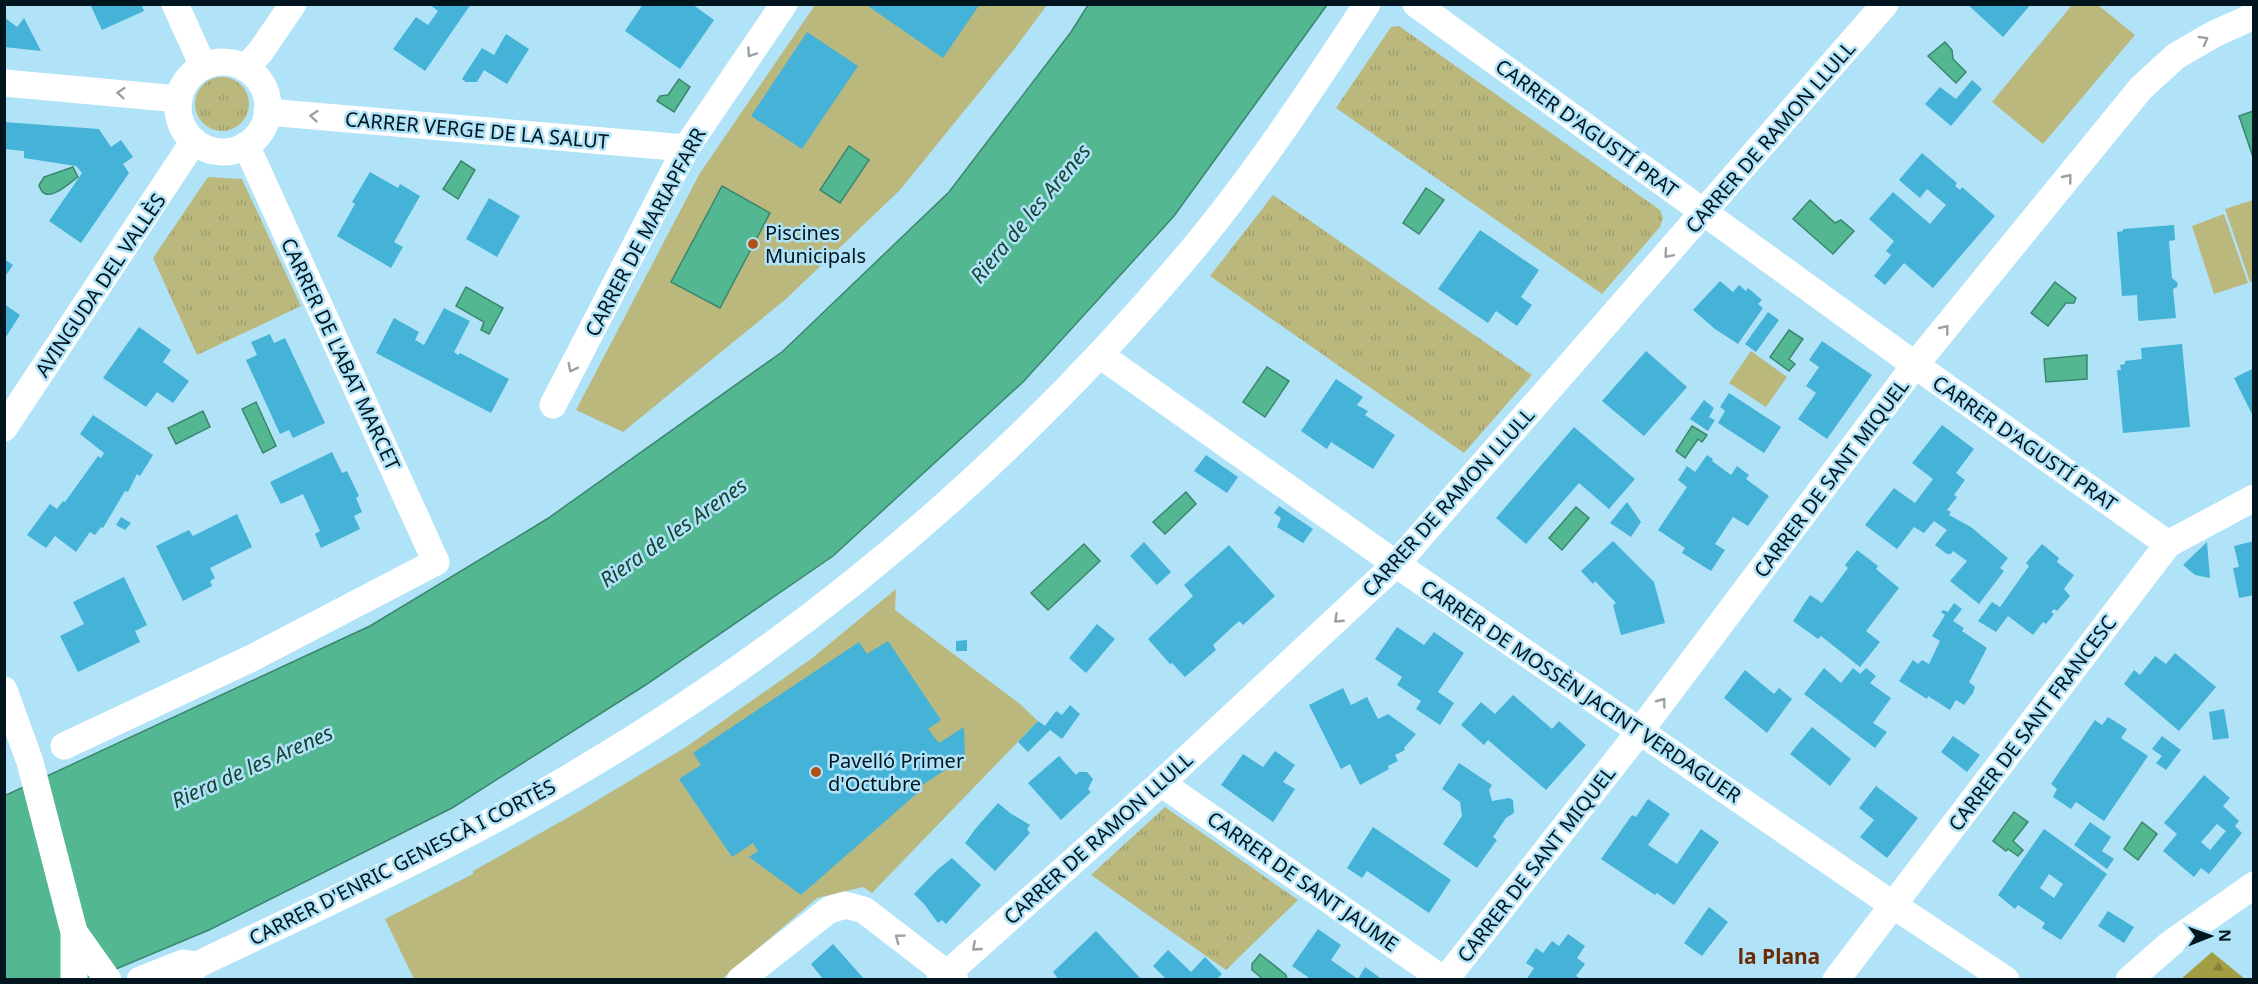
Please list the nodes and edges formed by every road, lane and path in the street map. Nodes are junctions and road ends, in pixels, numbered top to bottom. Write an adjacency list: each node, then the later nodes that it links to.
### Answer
1 (175, 4): 8 (street)
2 (293, 4): 9 (street)
3 (784, 4): 15 (street, CARRER DE MARIAPFARR, one-way to 15)
4 (1367, 4): 17 (street, CARRER D'ENRIC GENESCÀ I CORTÈS)
5 (1416, 4): 16 (street, CARRER D'AGUSTÍ PRAT)
6 (1885, 4): 16 (street, CARRER DE RAMON LLULL)
7 (2253, 16): 18 (street, CARRER DE SANT MIQUEL, one-way to 7)
8 (203, 66): 9 (street); 11 (street)
9 (246, 68): 12 (street)
10 (4, 83): 11 (street, one-way to 10)
11 (179, 99): 13 (street)
12 (267, 112): 14 (street); 15 (street, CARRER VERGE DE LA SALUT, one-way to 12)
13 (194, 141): 14 (street); 20 (street, AVINGUDA DEL VALLÈS)
14 (246, 145): 26 (street, CARRER DE L'ABAT MARCET)
15 (686, 148): 19 (street, CARRER DE MARIAPFARR, one-way to 19)
16 (1705, 212): 18 (street, CARRER D'AGUSTÍ PRAT); 23 (street, CARRER DE RAMON LLULL, one-way to 23)
17 (1100, 355): 23 (street, CARRER DE MOSSÈN JACINT VERDAGUER); 31 (street, CARRER D'ENRIC GENESCÀ I CORTÈS)
18 (1915, 365): 22 (street, CARRER D'AGUSTÍ PRAT); 25 (street, CARRER DE SANT MIQUEL, one-way to 18)
19 (553, 405)
20 (4, 428)
21 (2253, 498): 22 (street, CARRER DE SANT FRANCESC)
22 (2168, 544): 29 (street, CARRER DE SANT FRANCESC)
23 (1396, 564): 25 (street, CARRER DE MOSSÈN JACINT VERDAGUER); 27 (street, CARRER DE RAMON LLULL, one-way to 27)
24 (4, 690): 30 (street)
25 (1640, 731): 29 (street, CARRER DE MOSSÈN JACINT VERDAGUER); 37 (street, CARRER DE SANT MIQUEL)
26 (64, 746)
27 (1161, 783): 32 (street, CARRER DE RAMON LLULL, one-way to 32); 37 (street, CARRER DE SANT JAUME)
28 (2253, 885): 40 (street)
29 (1893, 905): 38 (street, CARRER DE SANT FRANCESC); 39 (street, CARRER DE MOSSÈN JACINT VERDAGUER)
30 (74, 932): 33 (street); 34 (street)
31 (190, 972): 35 (street, CARRER D'ENRIC GENESCÀ I CORTÈS)
32 (947, 977): 36 (street, one-way to 36)
33 (74, 980)
34 (108, 980)
35 (140, 980)
36 (740, 980)
37 (1445, 980)
38 (1836, 980)
39 (2006, 980)
40 (2129, 980)

